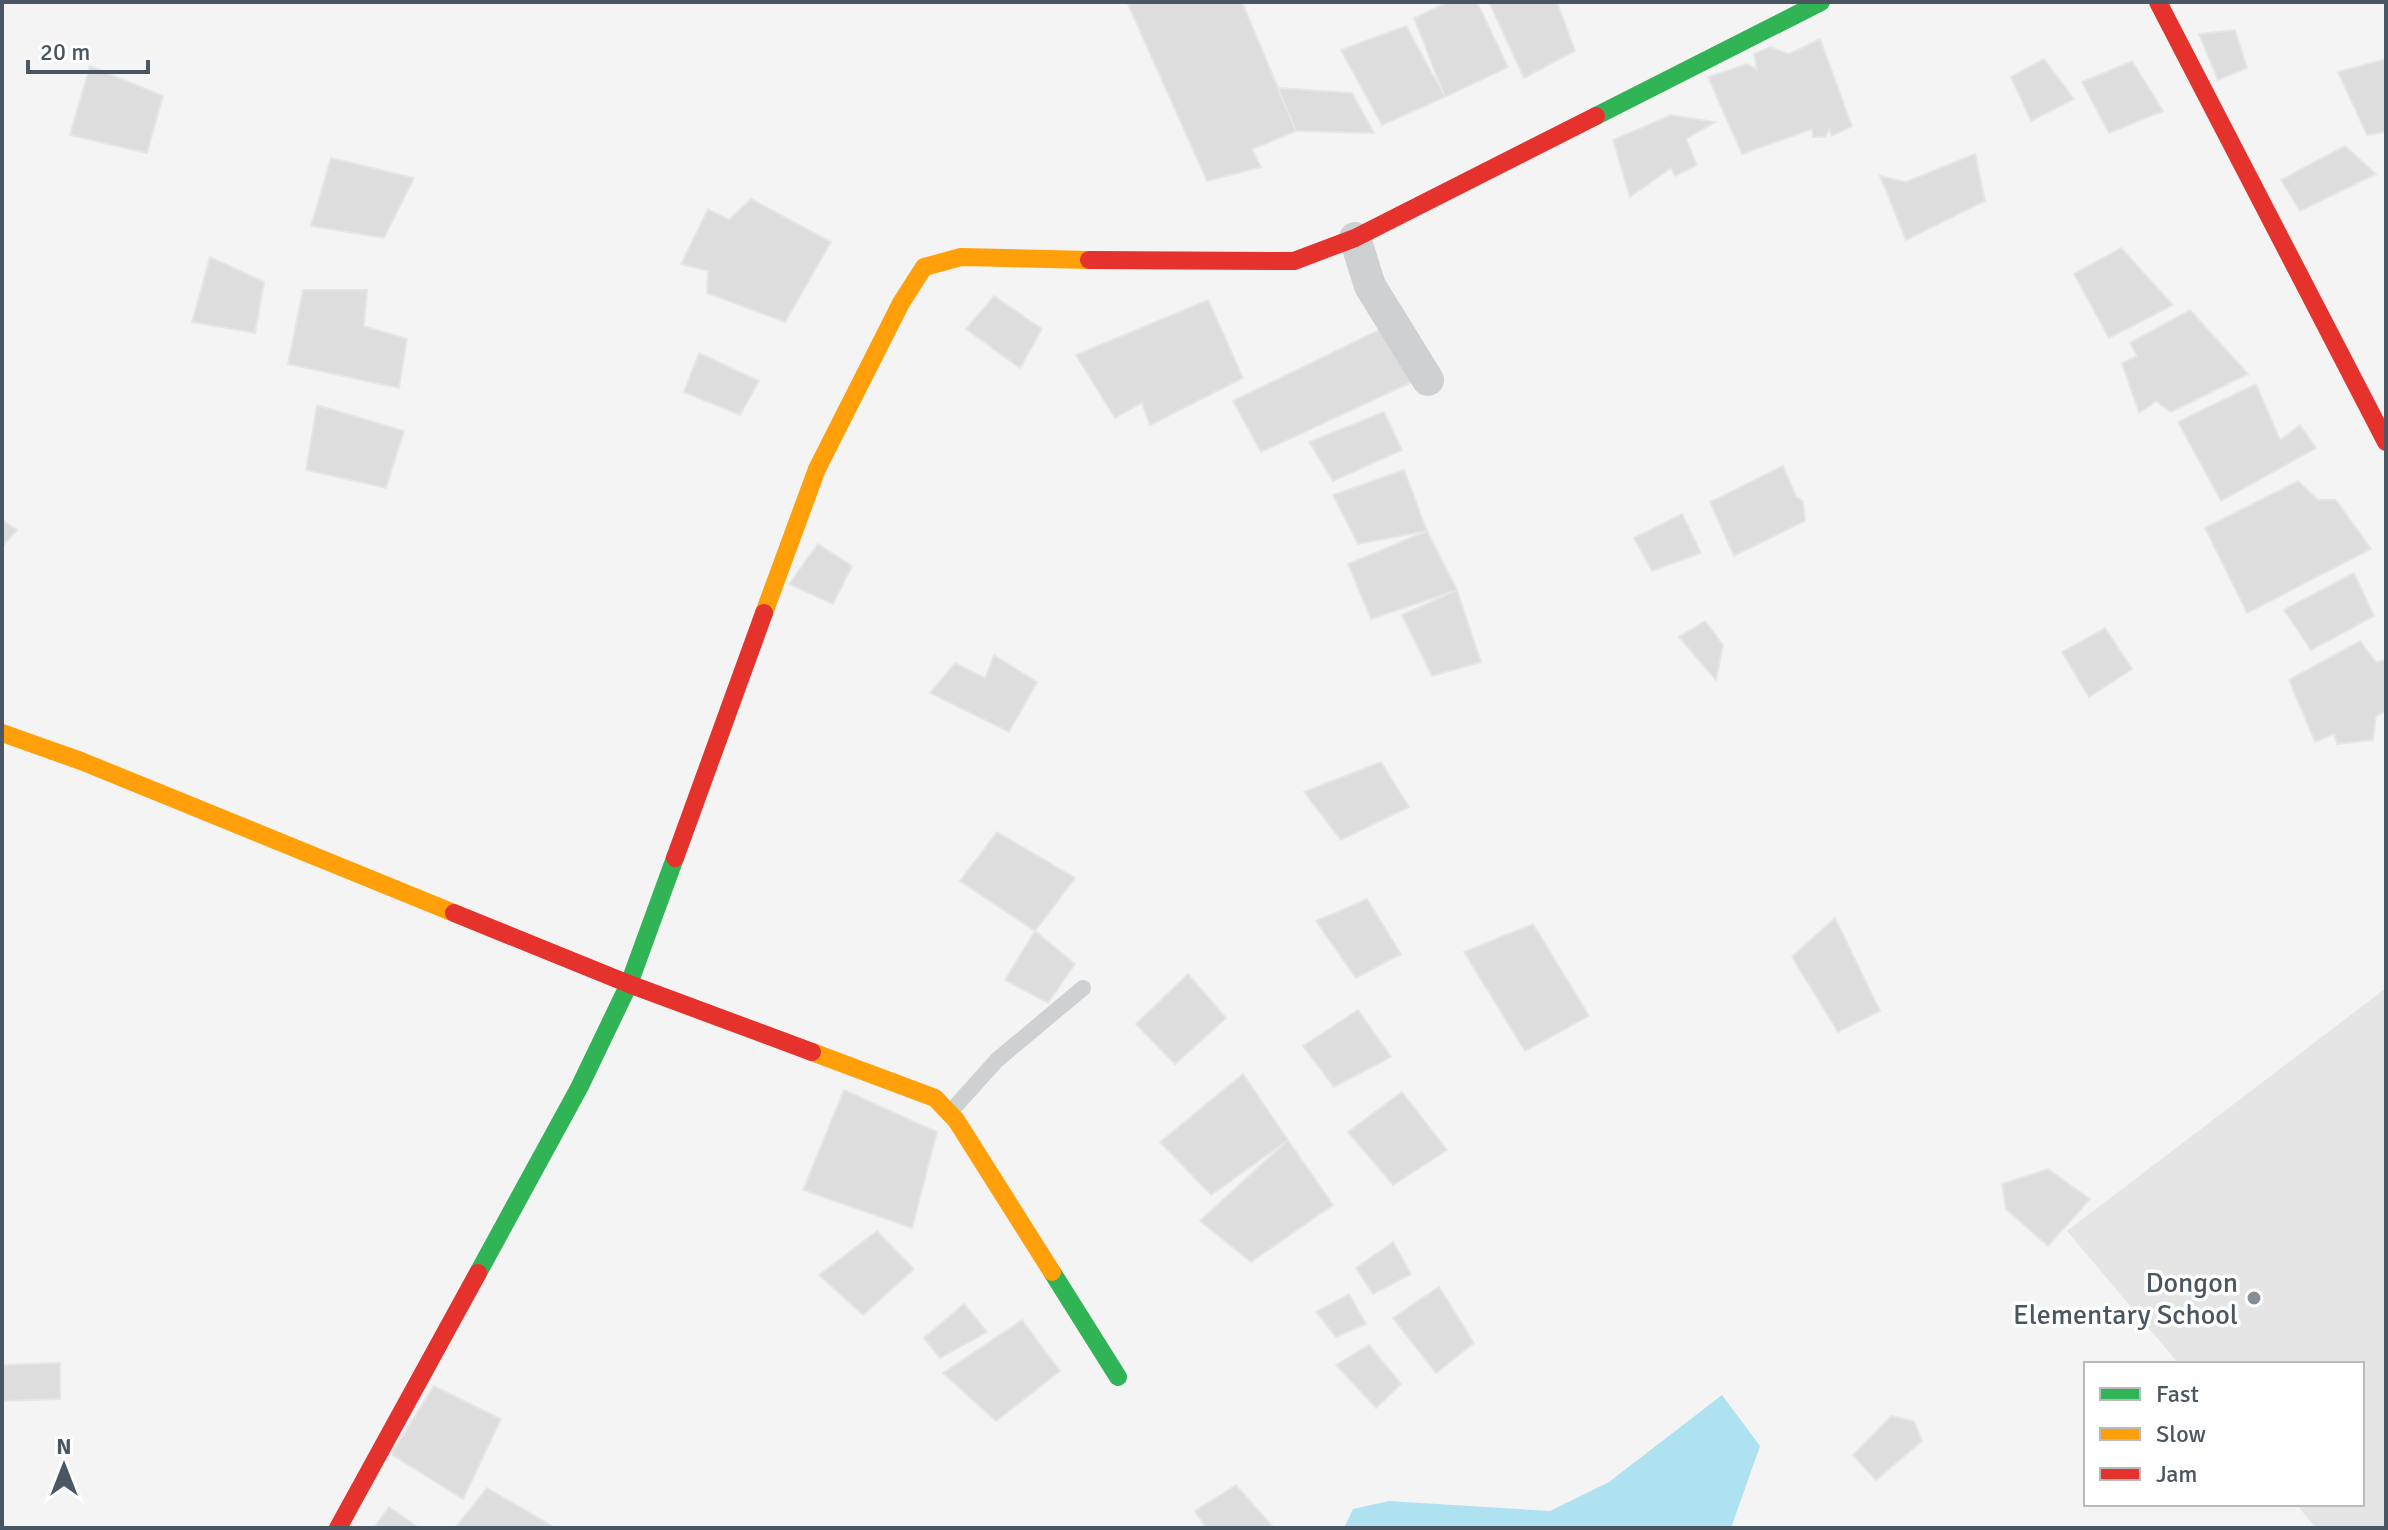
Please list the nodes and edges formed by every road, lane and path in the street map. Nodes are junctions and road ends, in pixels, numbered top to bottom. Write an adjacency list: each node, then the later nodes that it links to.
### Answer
1 (1821, 2): 3 (street)
2 (2158, 2): 5 (street)
3 (1355, 238): 4 (street); 7 (street)
4 (1428, 380)
5 (2386, 442)
6 (2, 733): 7 (street)
7 (629, 984): 9 (street); 11 (street)
8 (1083, 988): 9 (lane)
9 (950, 1112): 10 (street)
10 (1118, 1377)
11 (338, 1528)

